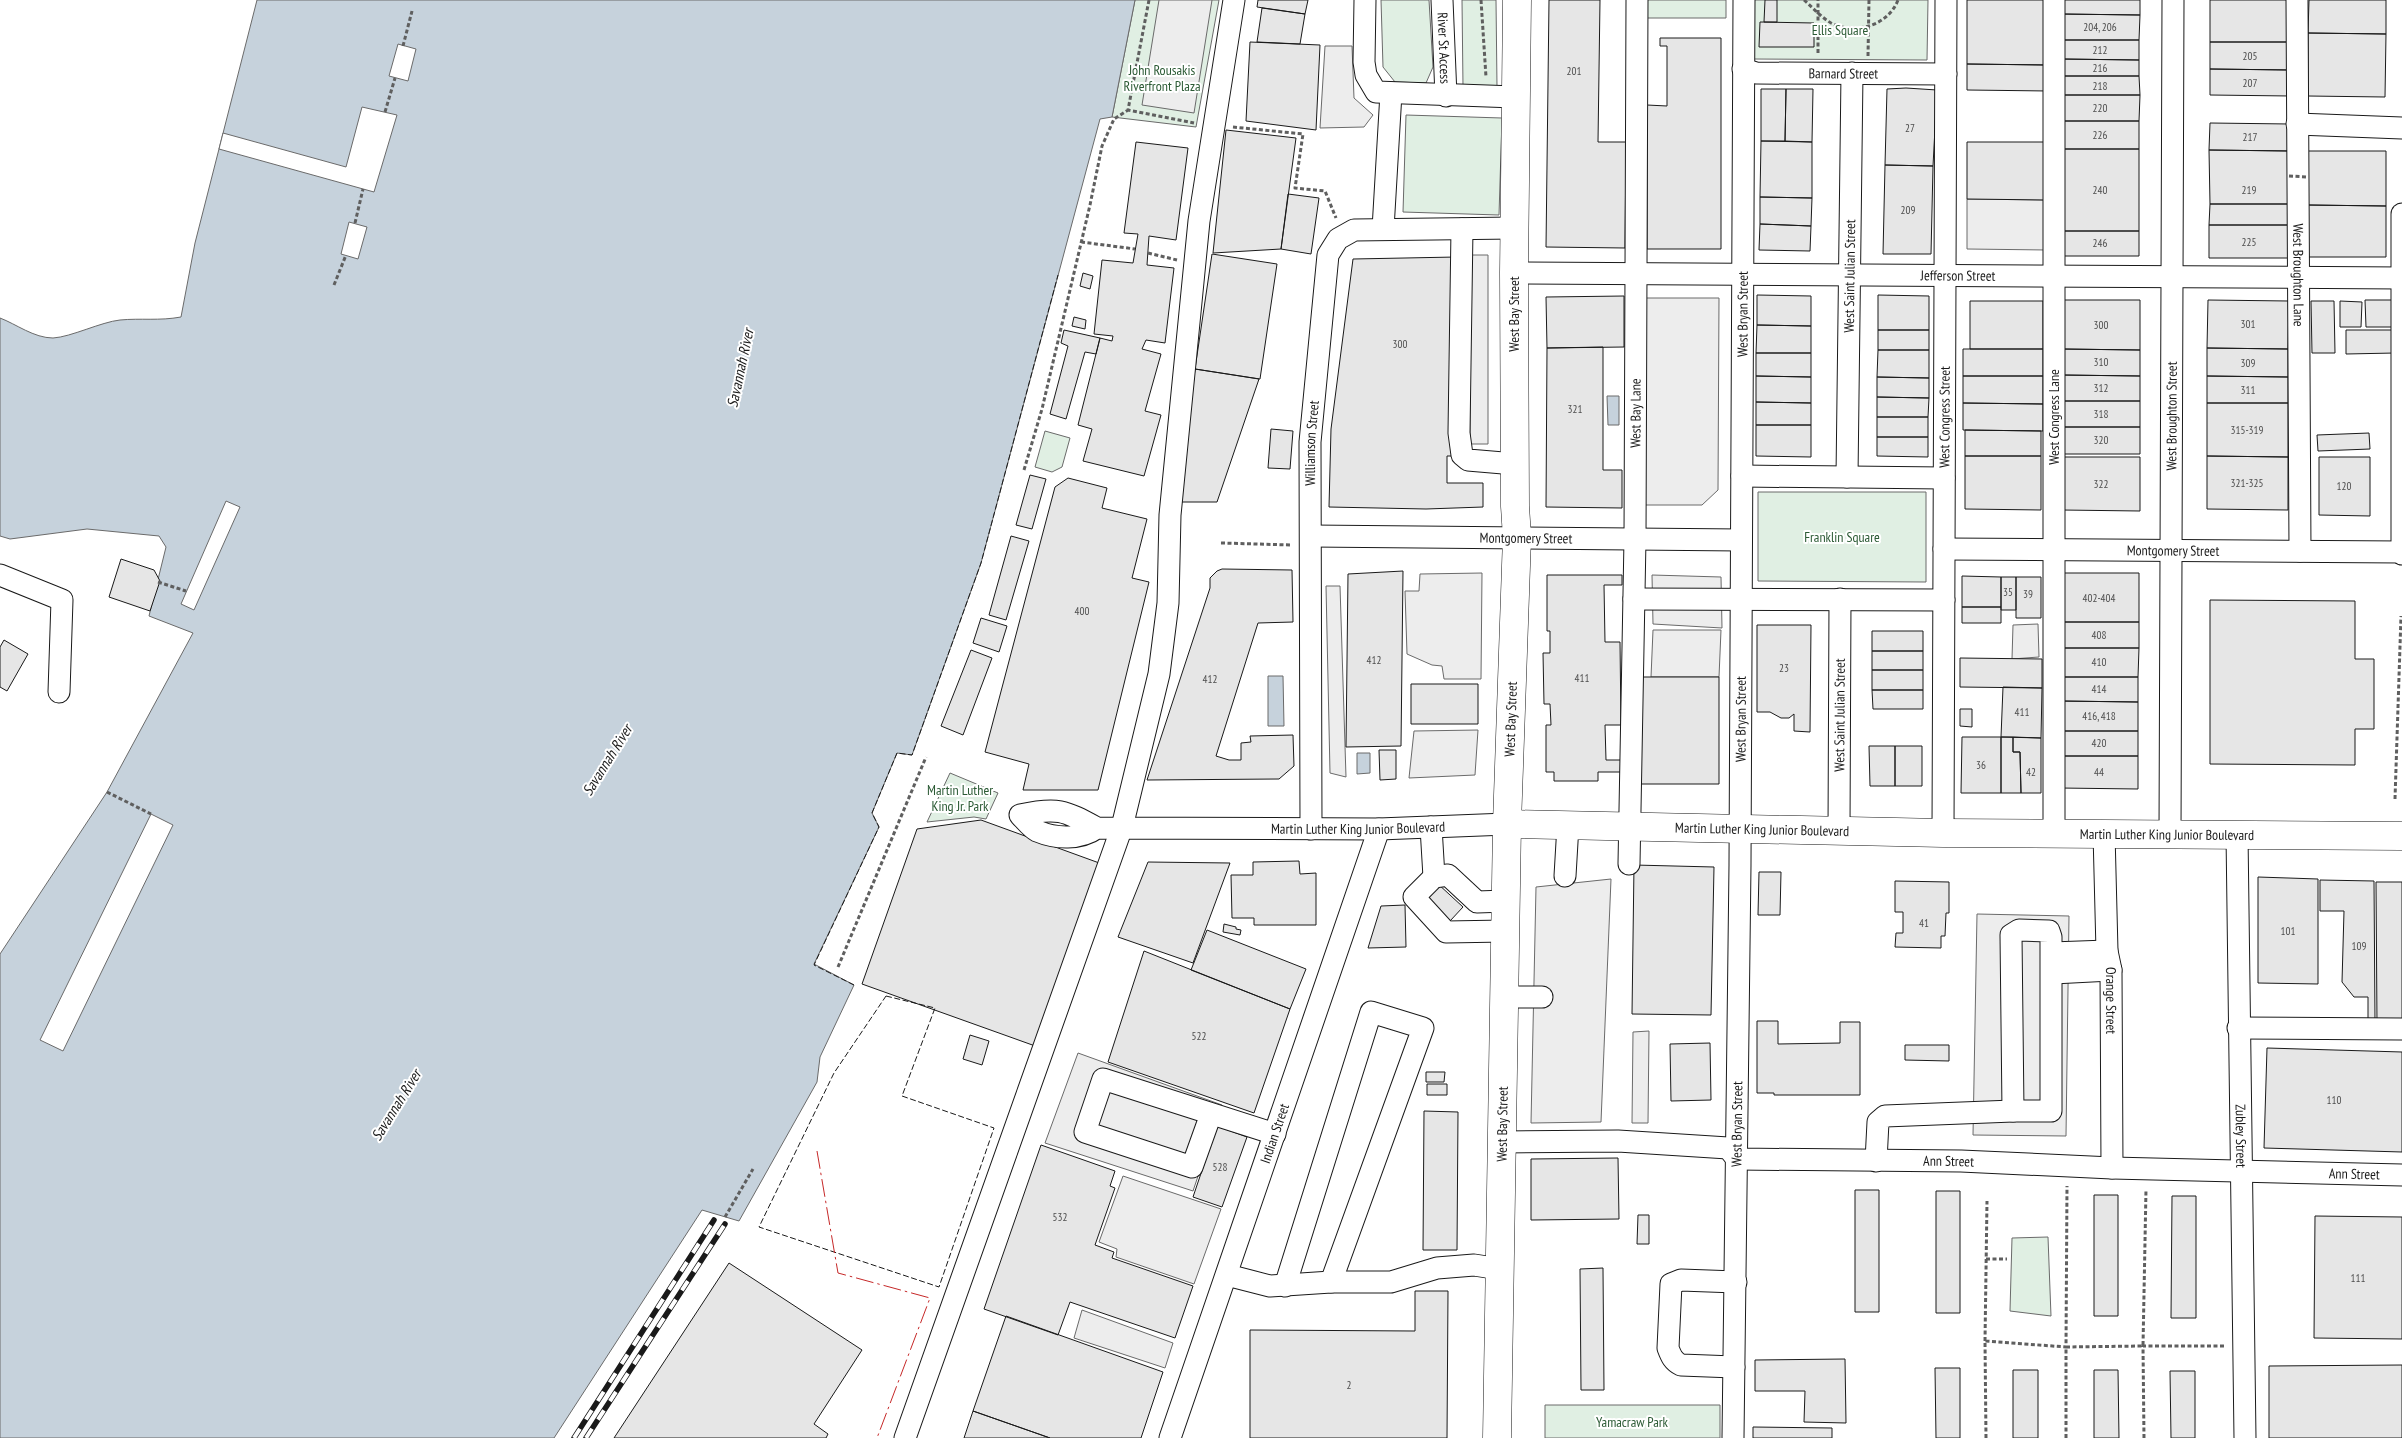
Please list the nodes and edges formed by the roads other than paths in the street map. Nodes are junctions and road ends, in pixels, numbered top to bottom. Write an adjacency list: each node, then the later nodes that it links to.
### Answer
1 (1234, 0): 55 (street)
2 (1365, 0): 14 (street)
3 (1442, 0): 15 (street, River St Access)
4 (1517, 0): 16 (main road, West Bay Street)
5 (1637, 0): 24 (street, West Bay Lane)
6 (1744, 0): 12 (street, West Bryan Street)
7 (1946, 0): 13 (street, West Congress Street)
8 (2054, 0): 28 (street, West Congress Lane)
9 (2173, 0): 29 (street, West Broughton Street)
10 (2297, 0): 17 (street, West Broughton Lane)
11 (1856, 65): 12 (street, Barnard Street); 13 (street, Barnard Street); 26 (street, West Saint Julian Street)
12 (1743, 69): 25 (street, West Bryan Street)
13 (1946, 74): 27 (street, West Congress Street)
14 (1391, 93): 15 (street); 21 (street)
15 (1446, 96): 16 (street)
16 (1515, 97): 20 (main road, West Bay Street)
17 (2297, 124): 18 (street); 30 (street, West Broughton Lane)
18 (2402, 128)
19 (2402, 214): 31 (street)
20 (1514, 228): 22 (street); 23 (main road, West Bay Street)
21 (1383, 229): 22 (street); 39 (street, Williamson Street)
22 (1462, 229): 32 (street)
23 (1514, 273): 24 (street, Jefferson Street); 32 (main road, West Bay Street)
24 (1636, 273): 25 (street, Jefferson Street); 38 (street, West Bay Lane)
25 (1743, 274): 26 (street, Jefferson Street); 33 (street, West Bryan Street)
26 (1849, 274): 27 (street, Jefferson Street); 34 (street, West Saint Julian Street)
27 (1945, 275): 28 (street, Jefferson Street); 35 (street, West Congress Street)
28 (2053, 276): 29 (street, Jefferson Street); 42 (street, West Congress Lane)
29 (2172, 276): 30 (street, Jefferson Street); 43 (street, West Broughton Street)
30 (2298, 278): 31 (street, Jefferson Street); 44 (street, West Broughton Lane)
31 (2402, 278): 36 (street)
32 (1515, 464): 37 (main road, West Bay Street)
33 (1742, 476): 34 (street); 40 (street, West Bryan Street)
34 (1846, 477): 35 (street)
35 (1944, 478): 41 (street, West Congress Street)
36 (2402, 479): 45 (street)
37 (1517, 537): 38 (street, Montgomery Street); 39 (street, Montgomery Street); 52 (main road, West Bay Street)
38 (1635, 539): 40 (street, Montgomery Street); 48 (street, West Bay Lane)
39 (1306, 540): 58 (street, Williamson Street)
40 (1742, 540): 47 (street, West Bryan Street)
41 (1944, 549): 42 (street, Montgomery Street); 50 (street, West Congress Street)
42 (2055, 550): 43 (street, Montgomery Street); 63 (street, West Congress Lane)
43 (2171, 550): 44 (street, Montgomery Street); 65 (street, West Broughton Street)
44 (2300, 550): 45 (street, Montgomery Street)
45 (2402, 553)
46 (0, 575): 51 (street)
47 (1741, 598): 48 (street); 49 (street); 60 (street, West Bryan Street)
48 (1634, 599): 54 (street, West Bay Lane)
49 (1840, 599): 50 (street); 61 (street, West Saint Julian Street)
50 (1944, 600): 62 (street, West Congress Street)
51 (59, 692)
52 (1507, 824): 53 (main road, Martin Luther King Junior Boulevard); 56 (street, Martin Luther King Junior Boulevard); 71 (main road, West Bay Street)
53 (1568, 825): 54 (main road, Martin Luther King Junior Boulevard); 69 (street)
54 (1630, 826): 60 (main road, Martin Luther King Junior Boulevard); 68 (street, West Bay Lane)
55 (1122, 827): 57 (street, Martin Luther King Junior Boulevard); 58 (street, Martin Luther King Junior Boulevard); 94 (street)
56 (1431, 827): 59 (street, Martin Luther King Junior Boulevard); 70 (street)
57 (1097, 828)
58 (1310, 828): 59 (street, Martin Luther King Junior Boulevard)
59 (1379, 829): 81 (street, Indian Street)
60 (1740, 829): 61 (main road, Martin Luther King Junior Boulevard); 83 (street, West Bryan Street)
61 (1839, 831): 62 (main road, Martin Luther King Junior Boulevard)
62 (1943, 833): 63 (main road, Martin Luther King Junior Boulevard)
63 (2054, 833): 64 (main road, Martin Luther King Junior Boulevard)
64 (2104, 833): 65 (main road, Martin Luther King Junior Boulevard); 73 (street, Orange Street)
65 (2170, 834): 66 (main road, Martin Luther King Junior Boulevard)
66 (2237, 834): 67 (main road, Martin Luther King Junior Boulevard); 77 (street, Zubley Street)
67 (2402, 836)
68 (1628, 864)
69 (1565, 876)
70 (1434, 877): 71 (street); 72 (street)
71 (1506, 901): 72 (main road, West Bay Street)
72 (1505, 931): 75 (main road, West Bay Street)
73 (2109, 961): 74 (street); 85 (street, Orange Street)
74 (2052, 963): 79 (street); 79 (street)
75 (1504, 997): 76 (street); 82 (main road, West Bay Street)
76 (1542, 997)
77 (2238, 1028): 78 (street); 86 (street, Zubley Street)
78 (2402, 1028)
79 (2013, 1111): 84 (street)
80 (1211, 1114): 80 (street); 81 (street)
81 (1274, 1134): 89 (street, Indian Street)
82 (1502, 1142): 83 (street); 88 (main road, West Bay Street)
83 (1737, 1160): 84 (street, Ann Street); 91 (street, West Bryan Street)
84 (1876, 1161): 85 (street, Ann Street)
85 (2112, 1168): 86 (street, Ann Street)
86 (2240, 1171): 87 (street, Ann Street); 98 (street, Zubley Street)
87 (2402, 1175)
88 (1500, 1269): 90 (street); 96 (main road, West Bay Street)
89 (1226, 1274): 92 (street); 95 (street, Indian Street)
90 (1330, 1282): 92 (street); 92 (street)
91 (1736, 1282): 93 (street, West Bryan Street); 93 (street)
92 (1285, 1286)
93 (1734, 1367): 97 (street, West Bryan Street)
94 (905, 1438)
95 (1170, 1438)
96 (1497, 1438)
97 (1733, 1438)
98 (2245, 1438)

